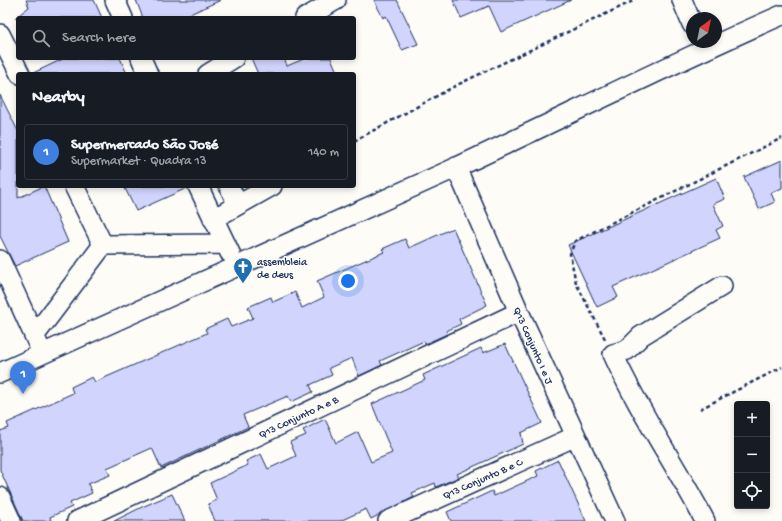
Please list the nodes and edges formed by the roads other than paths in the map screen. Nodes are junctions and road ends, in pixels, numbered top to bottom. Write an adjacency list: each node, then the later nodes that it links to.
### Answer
1 (115, 0): 5 (street)
2 (336, 0): 6 (street)
3 (682, 0): 4 (street)
4 (687, 12)
5 (122, 16)
6 (308, 16)
7 (782, 16): 9 (street)
8 (0, 34): 13 (street)
9 (722, 38)
10 (698, 48): 16 (street)
11 (142, 60): 14 (street)
12 (231, 60): 15 (street)
13 (19, 72)
14 (147, 72)
15 (211, 72)
16 (456, 167): 26 (street); 28 (street, Q13 Conjunto I e J)
17 (75, 188): 24 (street)
18 (199, 188): 22 (street)
19 (230, 188): 21 (street)
20 (268, 188): 21 (street)
21 (238, 205): 22 (street)
22 (213, 219): 23 (street)
23 (226, 244): 24 (street); 26 (street)
24 (103, 245): 29 (street)
25 (0, 260): 29 (street)
26 (237, 268): 30 (street)
27 (722, 286): 38 (street)
28 (519, 312): 32 (street, Q13 Conjunto I e J); 35 (street, Q13 Conjunto A e B)
29 (35, 335): 30 (street)
30 (42, 354): 31 (street)
31 (0, 373)
32 (576, 436): 36 (street, Q13 Conjunto B e C); 37 (street, Q13 Conjunto I e J)
33 (0, 497): 34 (street)
34 (11, 521)
35 (77, 521)
36 (388, 521)
37 (615, 521)
38 (705, 521)

